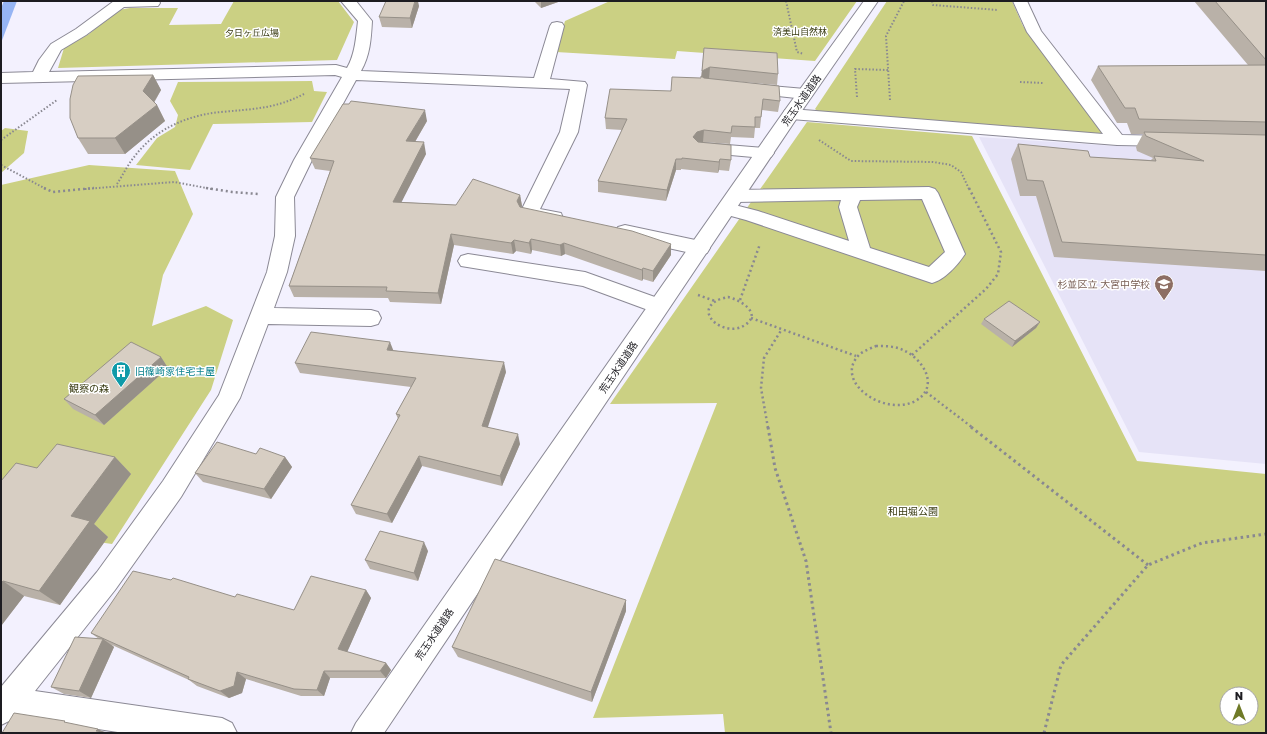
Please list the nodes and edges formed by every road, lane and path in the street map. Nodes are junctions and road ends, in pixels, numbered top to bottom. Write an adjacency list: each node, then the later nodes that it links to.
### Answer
1 (348, 1): 13 (street)
2 (786, 1): 11 (path)
3 (871, 1): 11 (street, 荒玉水道道路)
4 (904, 1): 12 (path)
5 (932, 1): 9 (path)
6 (1020, 1): 26 (street)
7 (122, 2): 8 (street); 14 (street)
8 (153, 3)
9 (1004, 11)
10 (557, 26): 18 (street)
11 (829, 61): 22 (street, 荒玉水道道路)
12 (888, 70): 21 (path); 24 (path)
13 (352, 75): 14 (street); 18 (street); 34 (street)
14 (39, 77): 15 (street); 25 (path)
15 (5, 78)
16 (1020, 82): 17 (path)
17 (1044, 82)
18 (542, 83): 36 (street)
19 (731, 87): 22 (street)
20 (308, 91): 31 (path)
21 (889, 93)
22 (805, 94): 23 (street, 荒玉水道道路)
23 (791, 114): 24 (street); 29 (street, 荒玉水道道路)
24 (859, 120): 26 (street)
25 (1, 140)
26 (1117, 140): 27 (street)
27 (1187, 142)
28 (703, 148): 29 (street)
29 (765, 153): 35 (street, 荒玉水道道路)
30 (1, 165): 31 (path)
31 (117, 185): 34 (path)
32 (788, 195): 33 (street); 35 (street); 37 (street)
33 (852, 195): 40 (street); 40 (street)
34 (285, 197): 43 (street)
35 (731, 202): 37 (street); 39 (street, 荒玉水道道路)
36 (568, 221)
37 (780, 225): 40 (street)
38 (607, 229): 39 (street)
39 (700, 248): 42 (street, 荒玉水道道路)
40 (862, 253)
41 (468, 261): 42 (street)
42 (659, 306): 53 (street, 荒玉水道道路)
43 (261, 316): 44 (street); 51 (street)
44 (372, 318)
45 (750, 318): 45 (path); 46 (path)
46 (782, 329): 47 (path); 54 (path)
47 (856, 356): 48 (path); 48 (path)
48 (926, 392): 50 (path)
49 (1266, 534): 50 (path)
50 (1148, 566): 55 (path)
51 (4, 705): 52 (street)
52 (222, 733)
53 (366, 733)
54 (831, 733)
55 (1044, 733)

